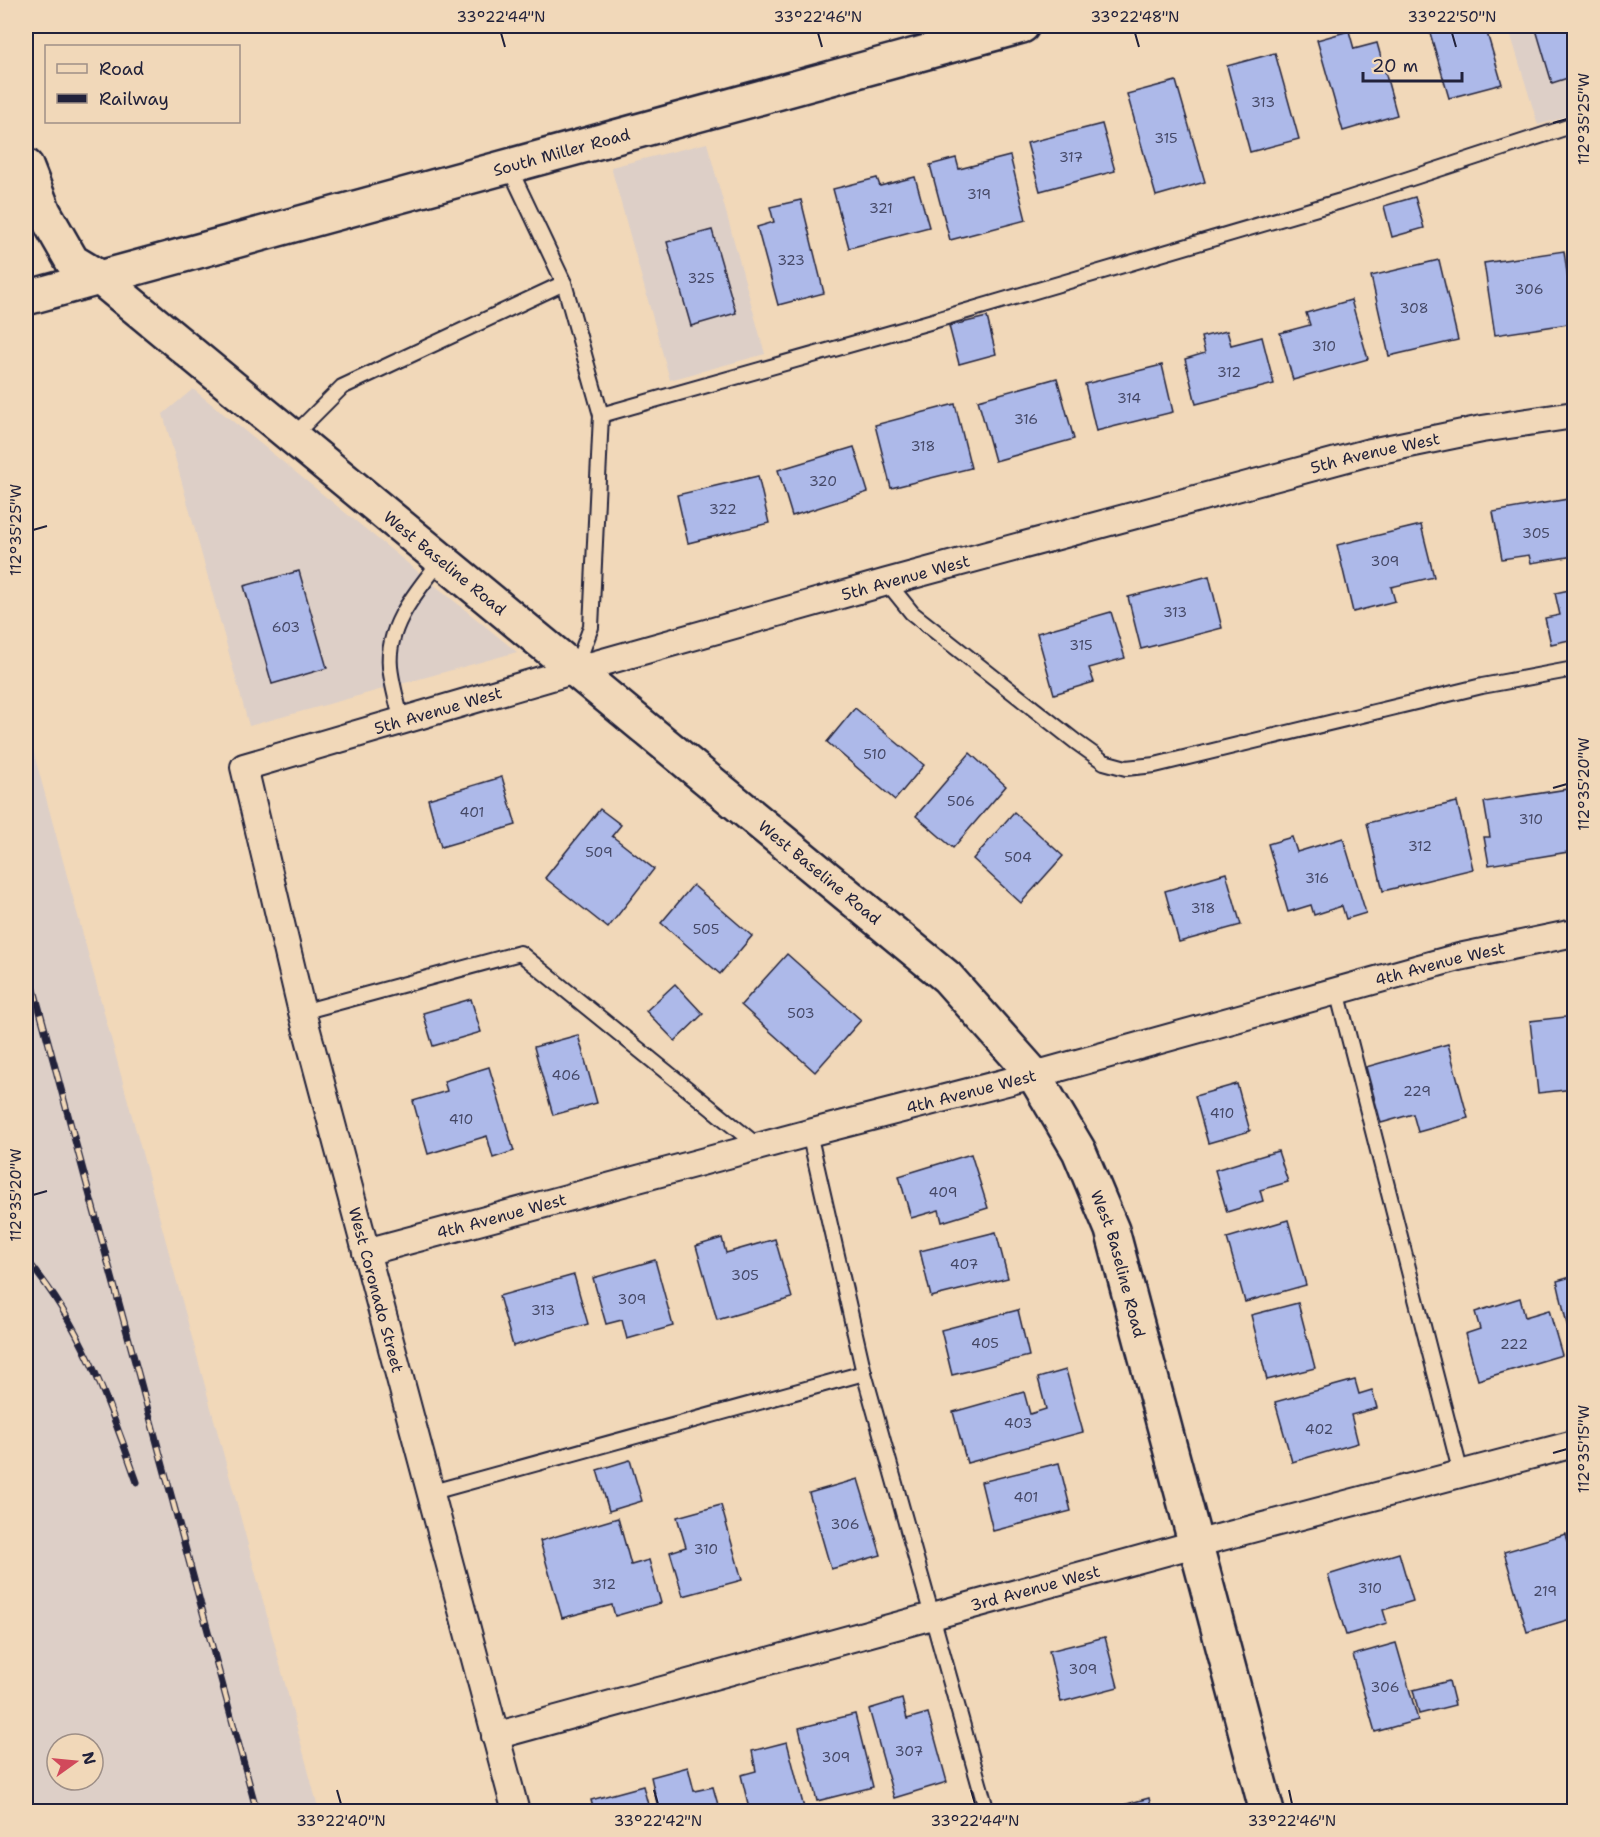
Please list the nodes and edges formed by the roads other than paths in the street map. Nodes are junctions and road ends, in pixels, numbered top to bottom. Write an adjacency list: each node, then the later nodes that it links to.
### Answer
1 (1022, 26): 4 (main road, South Miller Road)
2 (1575, 125): 8 (lane)
3 (26, 166): 5 (main road, West Baseline Road)
4 (509, 167): 5 (main road, South Miller Road); 6 (lane)
5 (100, 278): 7 (main road, South Miller Road); 10 (main road, West Baseline Road)
6 (564, 283): 8 (lane); 10 (lane)
7 (26, 298)
8 (601, 415): 14 (lane)
9 (1575, 415): 12 (street, 5th Avenue West)
10 (292, 437): 11 (main road, West Baseline Road)
11 (441, 560): 14 (main road, West Baseline Road); 15 (lane)
12 (887, 582): 13 (lane); 14 (street, 5th Avenue West)
13 (1575, 669)
14 (575, 670): 15 (street, 5th Avenue West); 20 (main road, West Baseline Road)
15 (402, 721): 16 (street, 5th Avenue West)
16 (244, 767): 19 (street, West Coronado Street)
17 (1575, 933): 18 (street, 4th Avenue West)
18 (1337, 991): 20 (street, 4th Avenue West); 26 (lane)
19 (303, 1012): 22 (lane); 23 (street, West Coronado Street)
20 (1034, 1076): 21 (street, 4th Avenue West); 28 (main road, West Baseline Road)
21 (809, 1133): 22 (street, 4th Avenue West); 24 (lane)
22 (759, 1147): 23 (street, 4th Avenue West)
23 (366, 1252): 27 (street, West Coronado Street)
24 (864, 1373): 27 (lane); 29 (lane)
25 (1575, 1444): 26 (street, 3rd Avenue West)
26 (1461, 1474): 28 (street, 3rd Avenue West)
27 (429, 1492): 30 (street, West Coronado Street)
28 (1195, 1544): 29 (street, 3rd Avenue West); 33 (main road, West Baseline Road)
29 (931, 1616): 30 (street, 3rd Avenue West); 32 (lane)
30 (495, 1736): 31 (street, West Coronado Street)
31 (516, 1812)
32 (987, 1812)
33 (1267, 1812)

